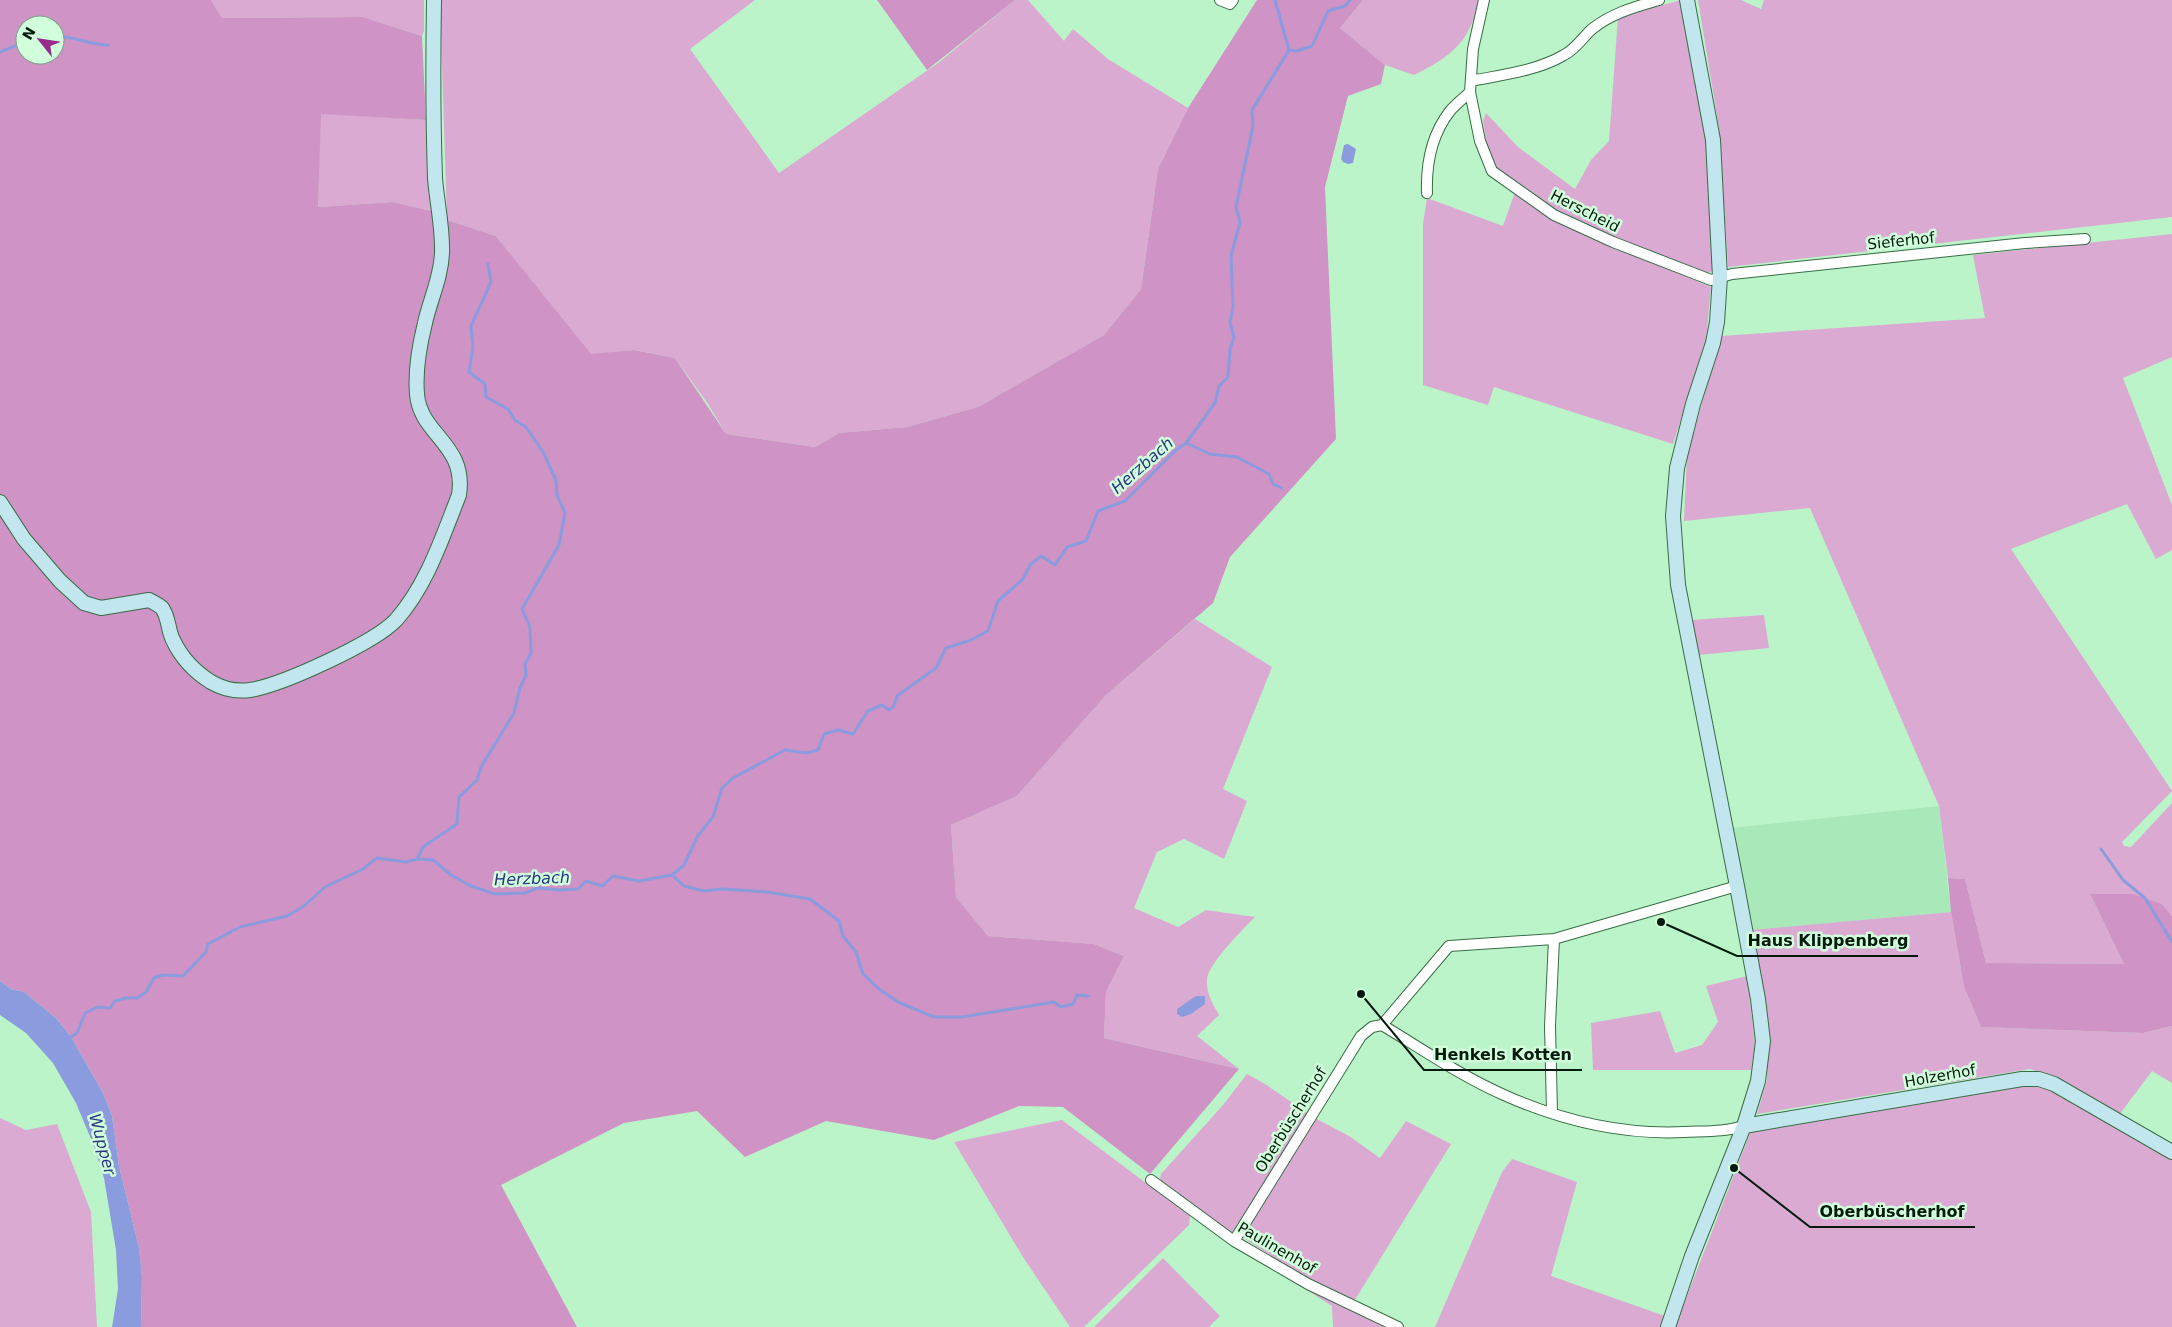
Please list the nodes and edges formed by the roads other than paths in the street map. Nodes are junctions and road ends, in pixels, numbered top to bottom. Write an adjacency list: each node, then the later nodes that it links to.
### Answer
1 (434, 0): 11 (street)
2 (1220, 0): 3 (street)
3 (1232, 0)
4 (1484, 0): 7 (street, Herscheid)
5 (1659, 0): 7 (street)
6 (1687, 0): 10 (street)
7 (1470, 87): 8 (street); 10 (street, Herscheid)
8 (1427, 192)
9 (2085, 239): 10 (street, Sieferhof)
10 (1720, 277): 12 (street)
11 (0, 502)
12 (1737, 886): 13 (street, Oberbüscherhof); 16 (street)
13 (1554, 939): 14 (street, Oberbüscherhof); 15 (street)
14 (1382, 1025): 15 (street); 19 (street, Oberbüscherhof)
15 (1552, 1112): 16 (street)
16 (1744, 1126): 17 (street, Holzerhof); 21 (street)
17 (2172, 1152)
18 (1151, 1180): 19 (street, Paulinenhof)
19 (1234, 1241): 20 (street, Paulinenhof)
20 (1398, 1327)
21 (1668, 1327)

